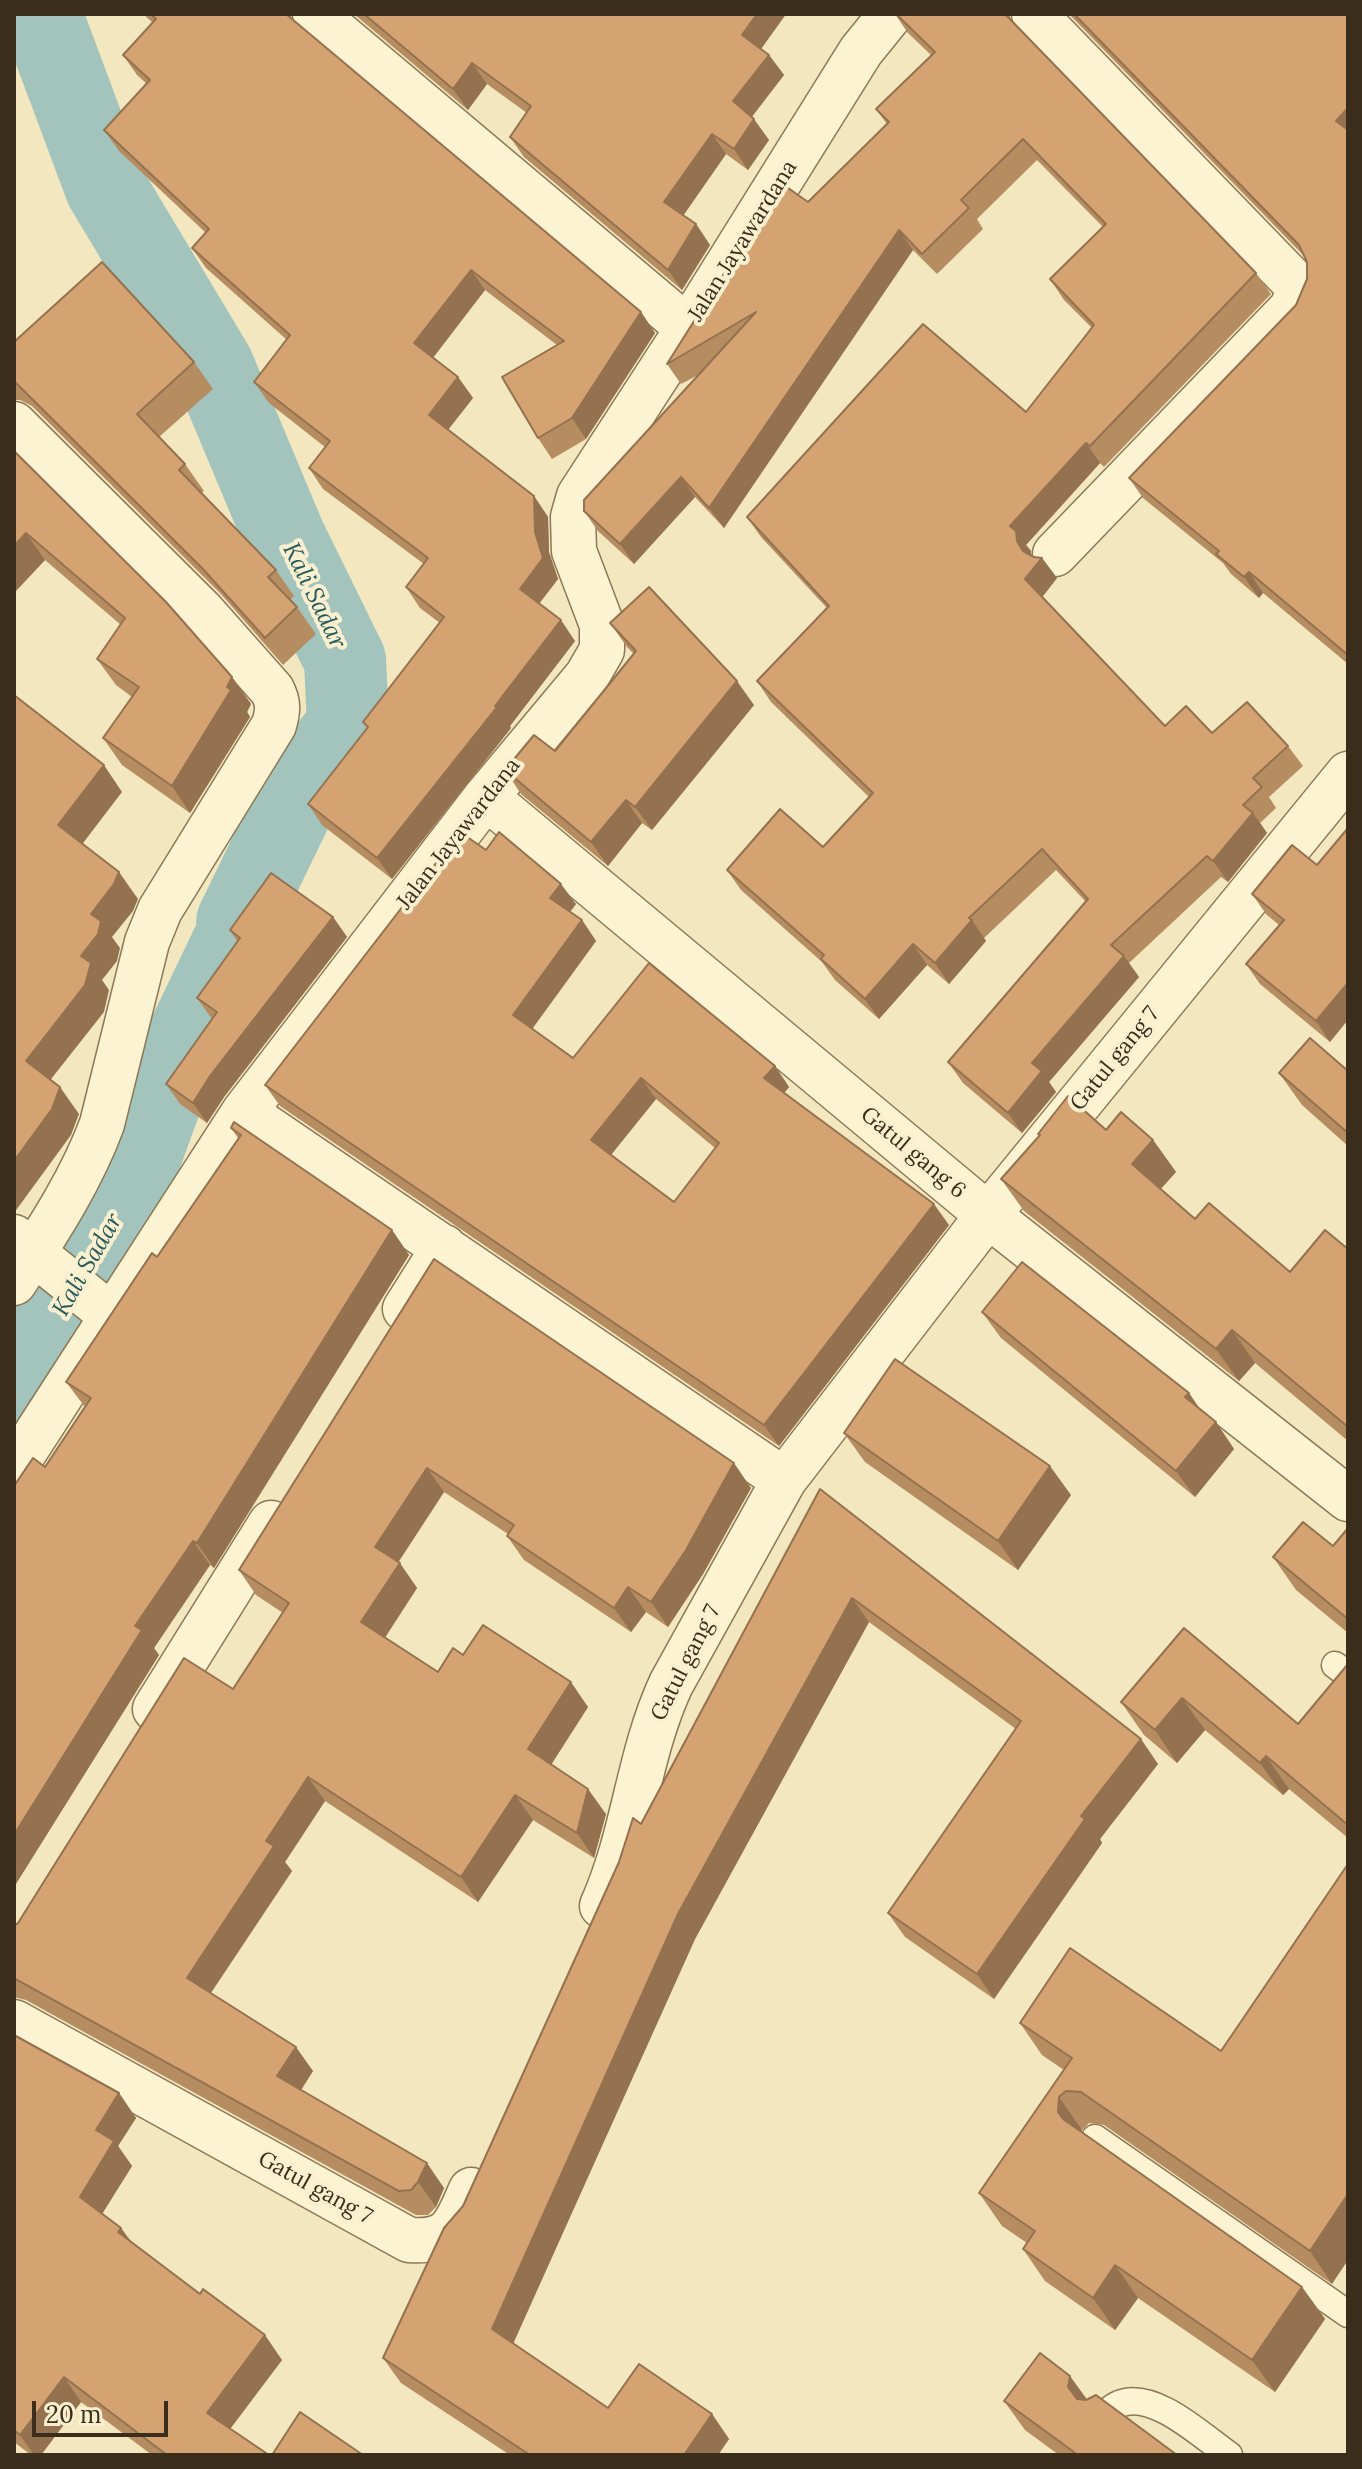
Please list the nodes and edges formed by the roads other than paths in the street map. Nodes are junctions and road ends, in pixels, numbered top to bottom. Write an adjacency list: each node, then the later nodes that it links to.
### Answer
1 (315, 14): 4 (street)
2 (891, 14): 4 (street, Jalan Jayawardana)
3 (1034, 14): 6 (street)
4 (688, 328): 8 (street, Jalan Jayawardana)
5 (14, 424): 12 (street)
6 (1055, 554)
7 (1348, 774): 10 (street, Gatul gang 7)
8 (486, 797): 9 (street, Jalan Jayawardana); 10 (street, Gatul gang 6)
9 (244, 1112): 11 (street); 13 (street, Jalan Jayawardana)
10 (988, 1215): 16 (street, Gatul gang 7); 18 (street, Gatul gang 6)
11 (444, 1247): 14 (street); 16 (street)
12 (29, 1260): 13 (street)
13 (104, 1308): 15 (street, Jalan Jayawardana)
14 (385, 1341)
15 (14, 1468)
16 (784, 1480): 20 (street, Gatul gang 7)
17 (292, 1489): 19 (street)
18 (1348, 1499)
19 (132, 1745)
20 (587, 1938)
21 (14, 2022): 23 (street, Gatul gang 7)
22 (1095, 2138): 24 (lane)
23 (490, 2150)
24 (1348, 2314)
25 (1104, 2414): 26 (lane)
26 (1229, 2455)

